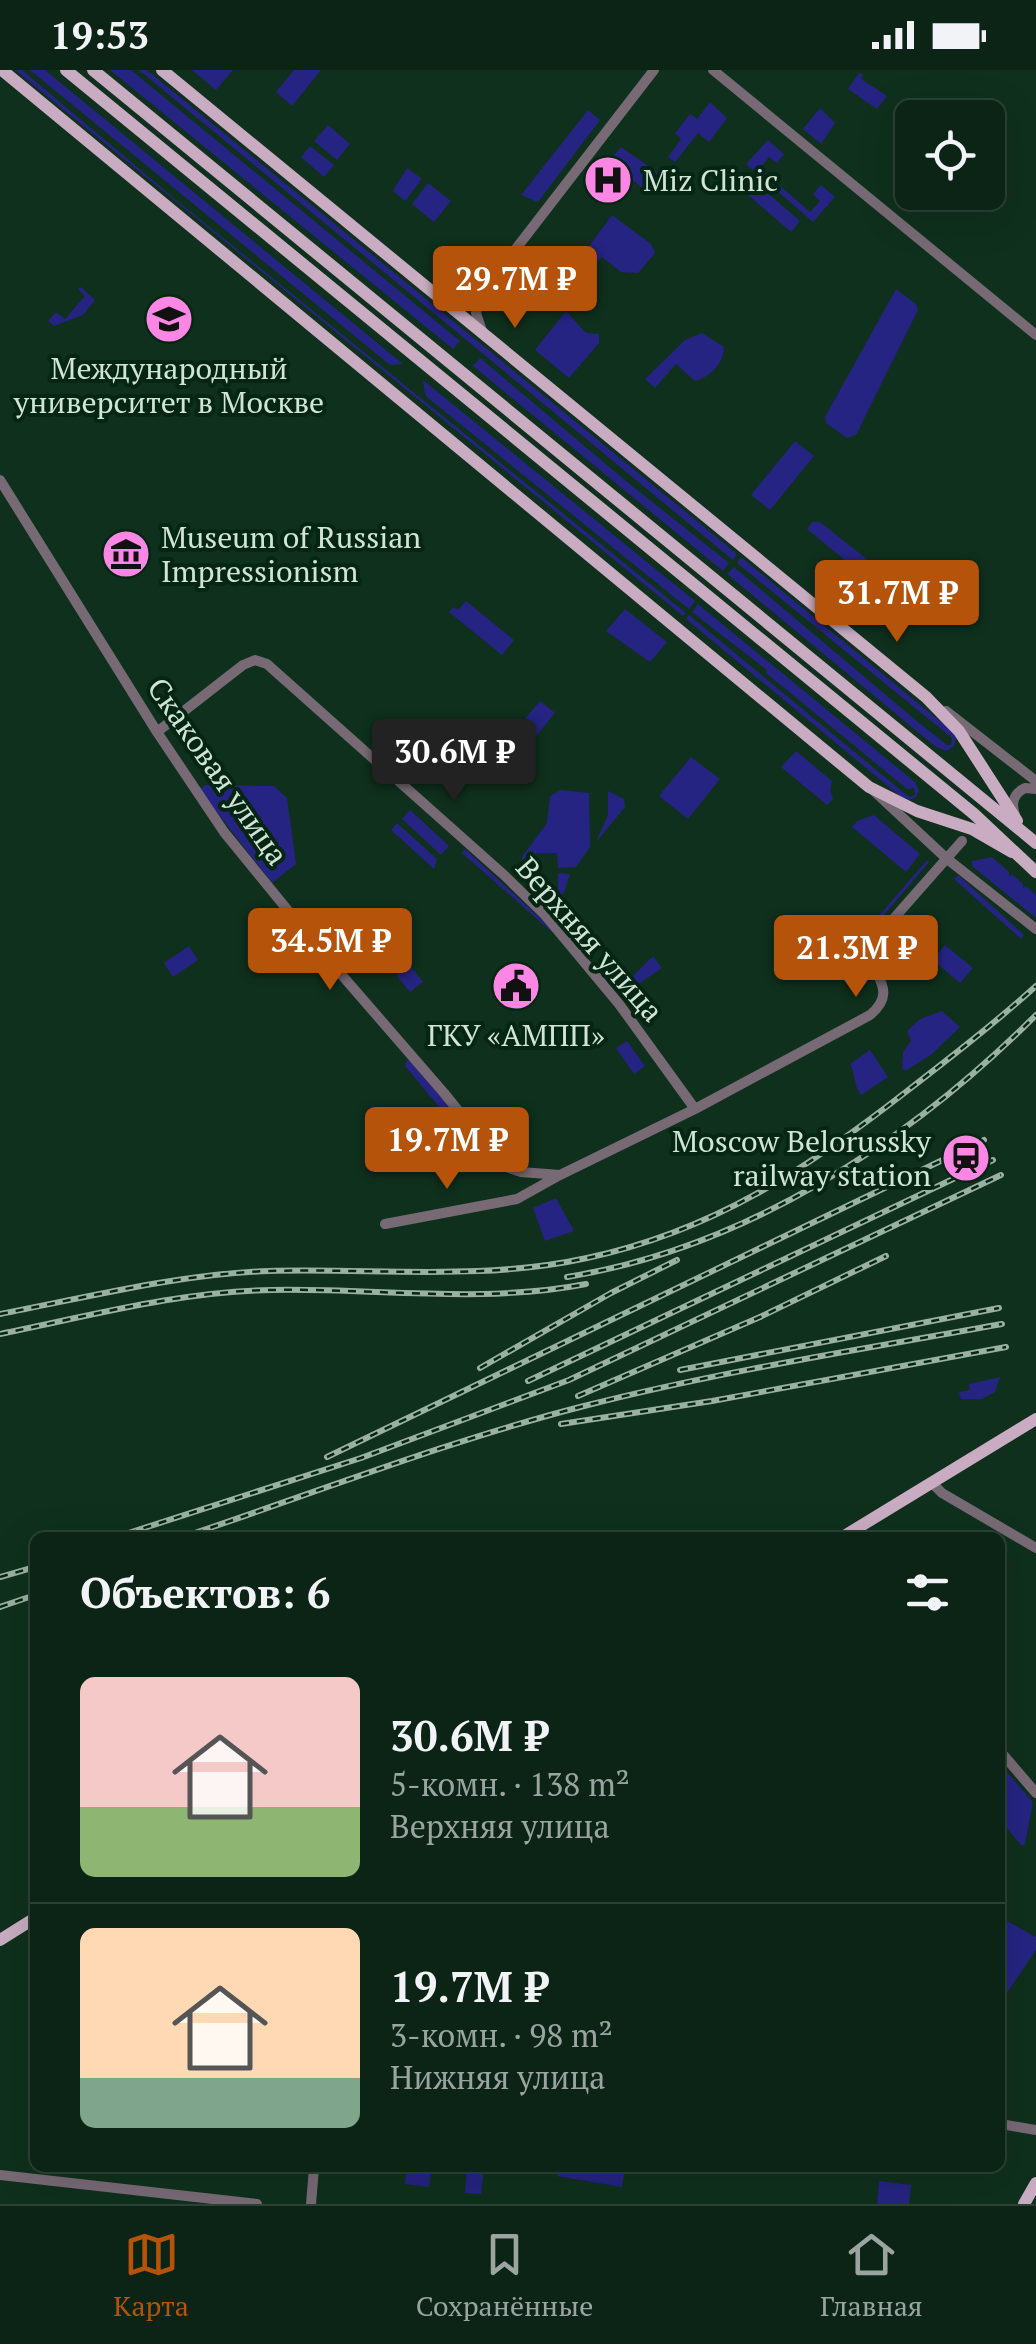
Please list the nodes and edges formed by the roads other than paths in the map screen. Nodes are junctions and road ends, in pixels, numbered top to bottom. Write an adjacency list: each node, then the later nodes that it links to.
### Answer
1 (2, 70): 15 (main road)
2 (66, 70): 20 (main road)
3 (93, 70): 17 (main road)
4 (162, 70): 8 (main road)
5 (654, 70): 7 (street)
6 (713, 70): 10 (street)
7 (481, 294): 8 (street); 9 (street)
8 (446, 302): 9 (main road)
9 (482, 332): 12 (main road)
10 (1036, 335)
11 (0, 480): 13 (street, Скаковая улица)
12 (926, 697): 14 (street); 17 (main road)
13 (157, 732): 25 (street, Верхняя улица); 26 (street, Скаковая улица)
14 (1036, 780)
15 (870, 787): 19 (main road); 21 (street)
16 (1036, 789): 17 (street)
17 (1028, 834)
18 (962, 842): 19 (street); 21 (street); 22 (street)
19 (995, 842): 20 (main road)
20 (1012, 852): 23 (main road)
21 (946, 858): 22 (street); 25 (street)
22 (961, 867): 24 (street)
23 (1036, 872)
24 (1036, 929)
25 (695, 1109): 26 (street)
26 (558, 1174): 27 (street)
27 (384, 1224)
28 (1036, 1419): 29 (main road)
29 (932, 1483): 30 (main road); 31 (street)
30 (851, 1532)
31 (1036, 1548)
32 (1005, 1757): 33 (street)
33 (1036, 1793)
34 (30, 1921): 35 (main road)
35 (0, 1940)
36 (1005, 2125): 37 (street)
37 (1036, 2130)
38 (314, 2172): 42 (street)
39 (0, 2176): 41 (street)
40 (1036, 2184): 43 (main road)
41 (257, 2204)
42 (311, 2204)
43 (1024, 2204)

